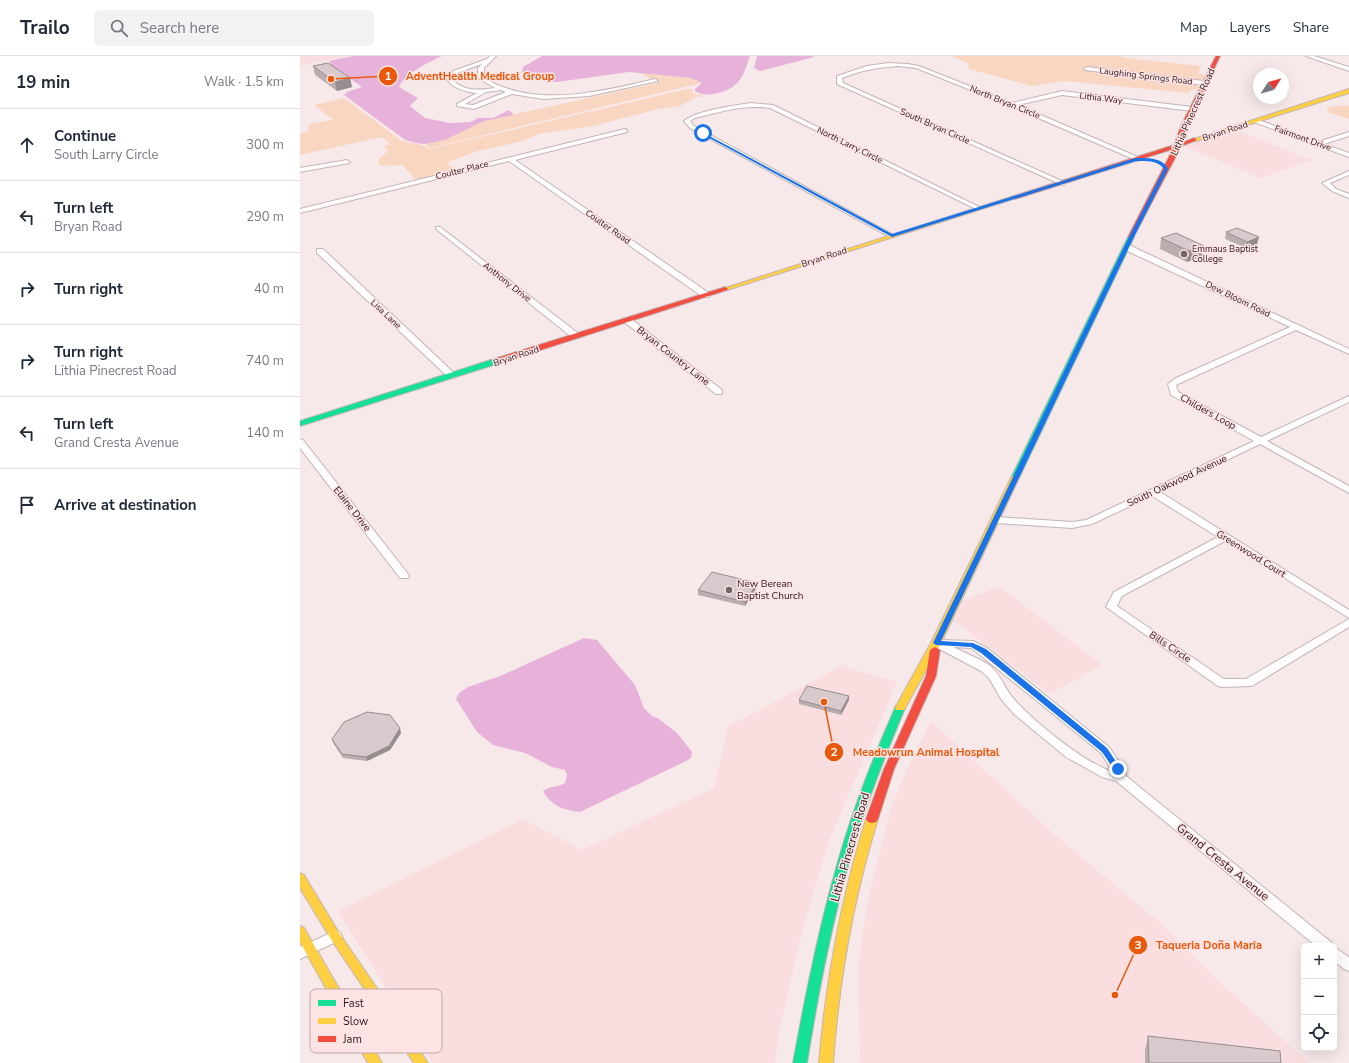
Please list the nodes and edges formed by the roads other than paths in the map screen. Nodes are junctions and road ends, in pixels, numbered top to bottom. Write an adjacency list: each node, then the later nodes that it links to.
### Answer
1 (493, 56): 4 (street)
2 (1218, 56): 9 (main road, Lithia Pinecrest Road)
3 (1308, 56): 7 (street)
4 (487, 60): 10 (street); 11 (street)
5 (868, 69): 14 (street, North Bryan Circle); 30 (street, South Bryan Circle)
6 (1087, 69): 9 (street, Laughing Springs Road)
7 (1349, 69)
8 (655, 81): 13 (street)
9 (1204, 84): 15 (main road, Lithia Pinecrest Road)
10 (500, 89): 11 (street); 13 (street)
11 (486, 91): 13 (street)
12 (1349, 91): 16 (main road, Bryan Road)
13 (511, 92)
14 (1012, 105): 15 (street, Lithia Way); 25 (street, North Bryan Circle)
15 (1192, 110): 17 (main road, Lithia Pinecrest Road)
16 (1256, 121): 20 (main road, Bryan Road); 21 (street, Fairmont Drive)
17 (1183, 129): 20 (main road); 22 (main road, Lithia Pinecrest Road)
18 (625, 130): 24 (street, Coulter Place)
19 (1349, 134): 21 (street)
20 (1211, 135): 22 (main road, Bryan Road)
21 (1320, 143): 23 (street, Fairmont Drive)
22 (1176, 147): 25 (main road, Bryan Road); 27 (main road, Lithia Pinecrest Road)
23 (1349, 155)
24 (510, 158): 33 (street, Coulter Place); 38 (street, Coulter Road)
25 (1137, 159): 27 (main road); 30 (main road, Bryan Road)
26 (347, 162): 28 (street)
27 (1166, 169): 36 (main road, Lithia Pinecrest Road)
28 (300, 170)
29 (1349, 173): 31 (street)
30 (1062, 183): 32 (main road, Bryan Road)
31 (1349, 196)
32 (978, 208): 35 (main road, Bryan Road); 35 (street, North Larry Circle)
33 (300, 211)
34 (438, 228): 41 (street, Anthony Drive)
35 (892, 236): 38 (main road, Bryan Road)
36 (1126, 247): 40 (street, Dew Bloom Road); 51 (main road, Lithia Pinecrest Road)
37 (320, 251): 43 (street, Lisa Lane)
38 (706, 295): 39 (main road, Bryan Road)
39 (627, 320): 41 (main road, Bryan Road); 44 (street, Bryan Country Lane)
40 (1296, 327): 42 (street, Dew Bloom Road); 47 (street, Childers Loop)
41 (576, 336): 43 (main road, Bryan Road)
42 (1349, 352)
43 (452, 376): 46 (main road, Bryan Road)
44 (719, 392)
45 (1349, 399): 47 (street, South Oakwood Avenue)
46 (300, 424)
47 (1261, 441): 49 (street, Childers Loop); 50 (street, South Oakwood Avenue)
48 (300, 442): 53 (street, Elaine Drive)
49 (1349, 490)
50 (1153, 492): 51 (street, South Oakwood Avenue); 52 (street, Greenwood Court)
51 (996, 520): 56 (main road, Lithia Pinecrest Road)
52 (1225, 537): 54 (street, Greenwood Court); 55 (street, Bills Circle)
53 (404, 576)
54 (1349, 616)
55 (1349, 622)
56 (936, 643): 57 (main road, Lithia Pinecrest Road); 58 (main road, Lithia Pinecrest Road); 59 (street, Grand Cresta Avenue); 59 (street, Grand Cresta Avenue)
57 (883, 747): 58 (main road); 73 (main road, Lithia Pinecrest Road)
58 (889, 769): 74 (main road, Lithia Pinecrest Road)
59 (1120, 778): 63 (street, Grand Cresta Avenue)
60 (300, 878): 62 (main road)
61 (300, 931): 64 (main road)
62 (335, 936): 64 (street); 68 (main road)
63 (1322, 943)
64 (305, 951): 67 (main road)
65 (1337, 955): 66 (street)
66 (1349, 965)
67 (329, 989)
68 (371, 989)
69 (369, 1053): 71 (main road)
70 (414, 1053): 72 (main road)
71 (375, 1063)
72 (421, 1063)
73 (800, 1063)
74 (826, 1063)

